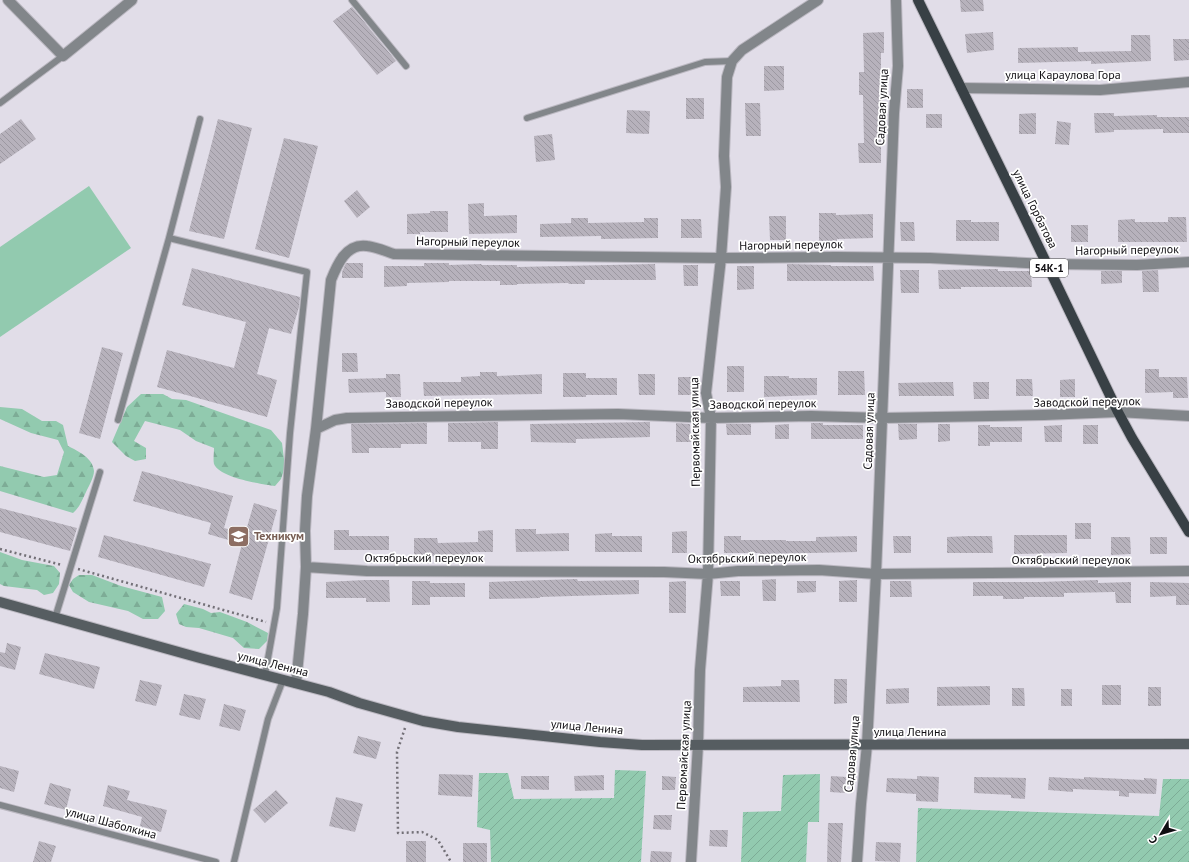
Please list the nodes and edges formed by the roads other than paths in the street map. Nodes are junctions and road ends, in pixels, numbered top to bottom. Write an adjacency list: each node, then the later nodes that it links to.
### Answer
1 (8, 0): 7 (street)
2 (132, 0): 7 (street)
3 (352, 0): 9 (lane)
4 (818, 0): 8 (street, Первомайская улица)
5 (896, 0): 17 (street, Садовая улица)
6 (918, 0): 11 (main road, улица Горбатова / 54К-1)
7 (63, 56): 12 (lane)
8 (732, 62): 13 (lane); 16 (street, Первомайская улица)
9 (406, 66)
10 (1189, 82): 11 (street, улица Караулова Гора)
11 (961, 88): 19 (main road, улица Горбатова / 54К-1)
12 (0, 103)
13 (527, 118)
14 (200, 119): 15 (lane)
15 (170, 238): 24 (lane); 34 (lane)
16 (721, 258): 17 (street, Нагорный переулок); 22 (street, Первомайская улица); 25 (street, Нагорный переулок)
17 (889, 258): 19 (street, Нагорный переулок); 23 (street, Садовая улица)
18 (1189, 262): 19 (street, Нагорный переулок)
19 (1047, 264): 20 (main road, улица Горбатова / 54К-1)
20 (1118, 412): 21 (street, Заводской переулок); 23 (street, Заводской переулок); 27 (main road, улица Горбатова / 54К-1)
21 (1189, 416)
22 (710, 418): 23 (street, Заводской переулок); 25 (street, Заводской переулок); 30 (street, Первомайская улица)
23 (882, 418): 31 (street, Садовая улица)
24 (118, 420)
25 (316, 429): 28 (street, Нагорный переулок)
26 (100, 472): 33 (lane)
27 (1189, 532)
28 (306, 567): 30 (street, Октябрьский переулок); 36 (street, Нагорный переулок)
29 (1189, 571): 31 (street, Октябрьский переулок)
30 (708, 574): 31 (street, Октябрьский переулок); 38 (street, Первомайская улица)
31 (876, 574): 39 (street, Садовая улица)
32 (0, 602): 33 (main road, улица Ленина)
33 (55, 618): 34 (main road, улица Ленина)
34 (265, 675): 35 (main road, улица Ленина)
35 (283, 680): 36 (main road, улица Ленина); 42 (lane)
36 (296, 683): 38 (main road, улица Ленина)
37 (1189, 744): 39 (main road, улица Ленина)
38 (698, 745): 39 (main road, улица Ленина); 43 (street, Первомайская улица)
39 (868, 745): 44 (street, Садовая улица)
40 (0, 805): 41 (lane, улица Шаболкина)
41 (216, 862)
42 (234, 862)
43 (691, 862)
44 (857, 862)

